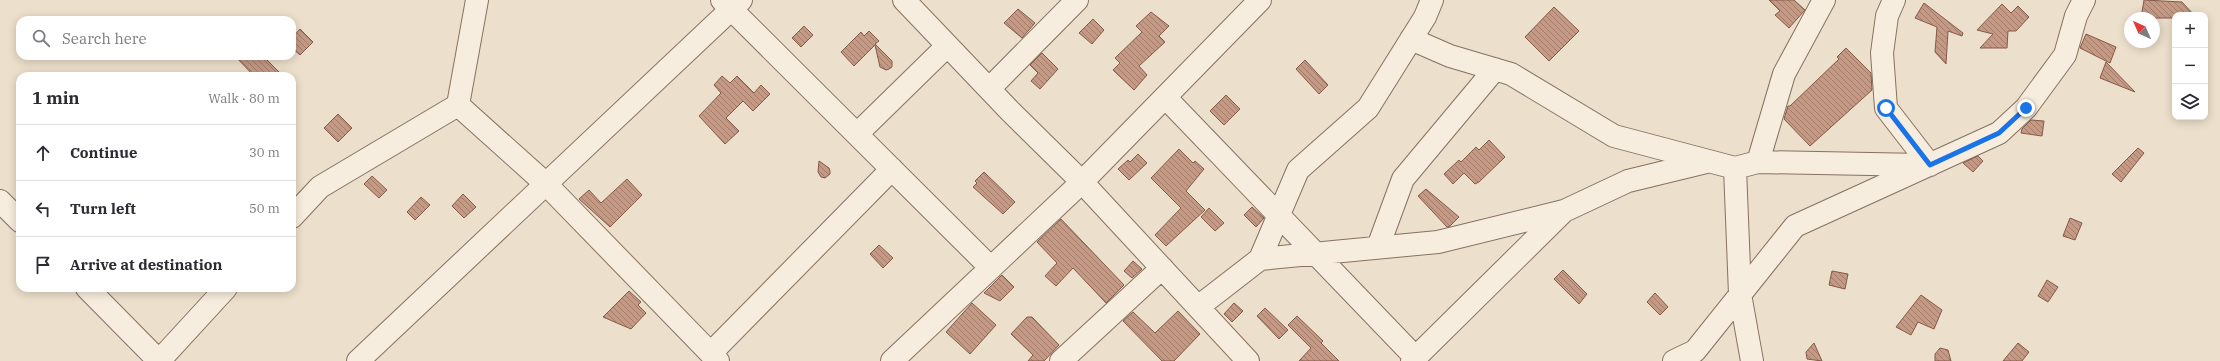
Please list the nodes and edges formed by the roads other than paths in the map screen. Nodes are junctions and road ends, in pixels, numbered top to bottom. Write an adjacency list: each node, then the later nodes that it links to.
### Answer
1 (477, 0): 15 (street)
2 (1077, 0): 13 (street)
3 (1260, 0): 14 (street)
4 (1432, 0): 10 (street)
5 (1824, 0): 18 (street)
6 (1894, 0): 19 (street)
7 (732, 3): 16 (street); 23 (street)
8 (916, 4): 11 (street)
9 (2075, 5): 19 (street)
10 (1411, 39): 12 (street); 27 (street)
11 (947, 46): 13 (street); 16 (street)
12 (1495, 69): 17 (street); 29 (street)
13 (989, 89): 22 (street)
14 (1166, 97): 22 (street); 27 (street)
15 (458, 105): 23 (street); 26 (street)
16 (857, 134): 21 (street)
17 (1709, 162): 20 (street); 25 (street)
18 (1758, 162): 19 (street); 20 (street)
19 (1930, 165): 36 (street)
20 (1735, 168): 36 (street)
21 (892, 169): 32 (street); 38 (street)
22 (1082, 182): 32 (street); 33 (street)
23 (546, 184): 38 (street); 42 (street)
24 (0, 201): 28 (street)
25 (1564, 211): 29 (street); 40 (street)
26 (296, 213)
27 (1279, 215): 30 (street); 31 (street)
28 (16, 217)
29 (1378, 247): 30 (street)
30 (1316, 254): 31 (street); 40 (street)
31 (1260, 259): 37 (street)
32 (991, 268): 43 (street)
33 (1162, 268): 37 (street); 44 (street)
34 (91, 292): 41 (street)
35 (222, 292): 41 (street)
36 (1740, 294): 45 (street); 46 (street)
37 (1198, 308): 39 (street)
38 (715, 357)
39 (1239, 358)
40 (1414, 359)
41 (159, 361)
42 (358, 361)
43 (892, 361)
44 (1061, 361)
45 (1674, 361)
46 (1752, 361)

